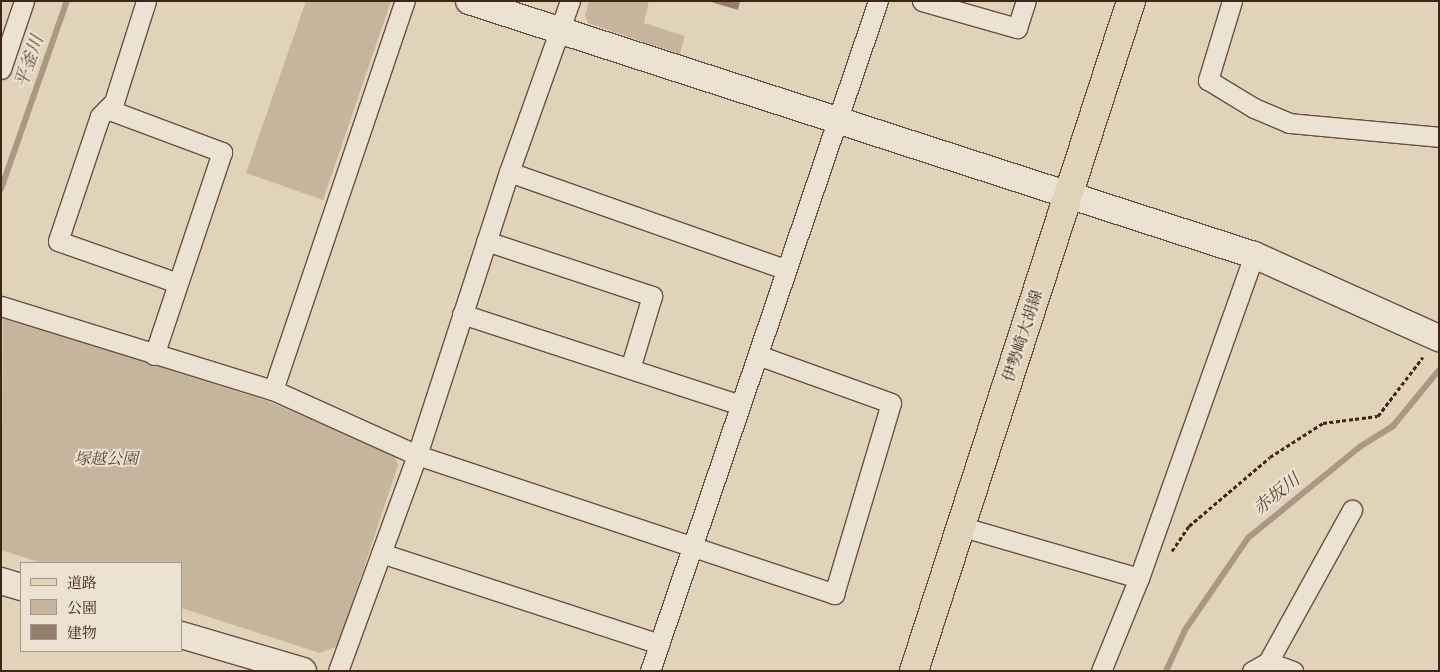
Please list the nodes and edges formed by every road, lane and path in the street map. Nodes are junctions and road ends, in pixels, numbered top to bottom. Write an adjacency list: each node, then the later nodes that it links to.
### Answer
1 (24, 1): 12 (street)
2 (146, 1): 13 (street)
3 (405, 1): 28 (street)
4 (468, 1): 11 (street)
5 (570, 1): 11 (street)
6 (878, 1): 14 (street)
7 (922, 1): 8 (street)
8 (1026, 1)
9 (1131, 1): 17 (main road, 伊勢崎大胡線)
10 (1232, 1): 15 (street)
11 (560, 29): 14 (street); 16 (street)
12 (1, 69)
13 (107, 109): 21 (street); 21 (street)
14 (840, 120): 17 (street); 20 (street)
15 (1439, 137)
16 (510, 172): 18 (street); 20 (street)
17 (1067, 196): 19 (street); 32 (main road, 伊勢崎大胡線)
18 (486, 241): 23 (street); 27 (street)
19 (1254, 255): 24 (street); 36 (street)
20 (786, 269): 26 (street)
21 (178, 283): 25 (street)
22 (1, 306): 25 (street)
23 (462, 314): 27 (street); 30 (street)
24 (1438, 338): 34 (path)
25 (154, 355): 28 (street)
26 (758, 355): 29 (street); 33 (street)
27 (630, 369): 29 (street)
28 (273, 390): 30 (street)
29 (740, 405): 33 (street)
30 (417, 454): 33 (street); 35 (street)
31 (1352, 510): 41 (street)
32 (963, 528): 36 (street); 45 (main road, 伊勢崎大胡線)
33 (695, 546): 40 (street)
34 (1171, 552)
35 (381, 553): 40 (street); 43 (street)
36 (1139, 578): 46 (street)
37 (1, 581): 38 (street)
38 (20, 587)
39 (182, 635): 42 (street)
40 (660, 644): 44 (street)
41 (1260, 666): 47 (street)
42 (302, 671)
43 (338, 671)
44 (650, 671)
45 (914, 671)
46 (1100, 671)
47 (1293, 671)

